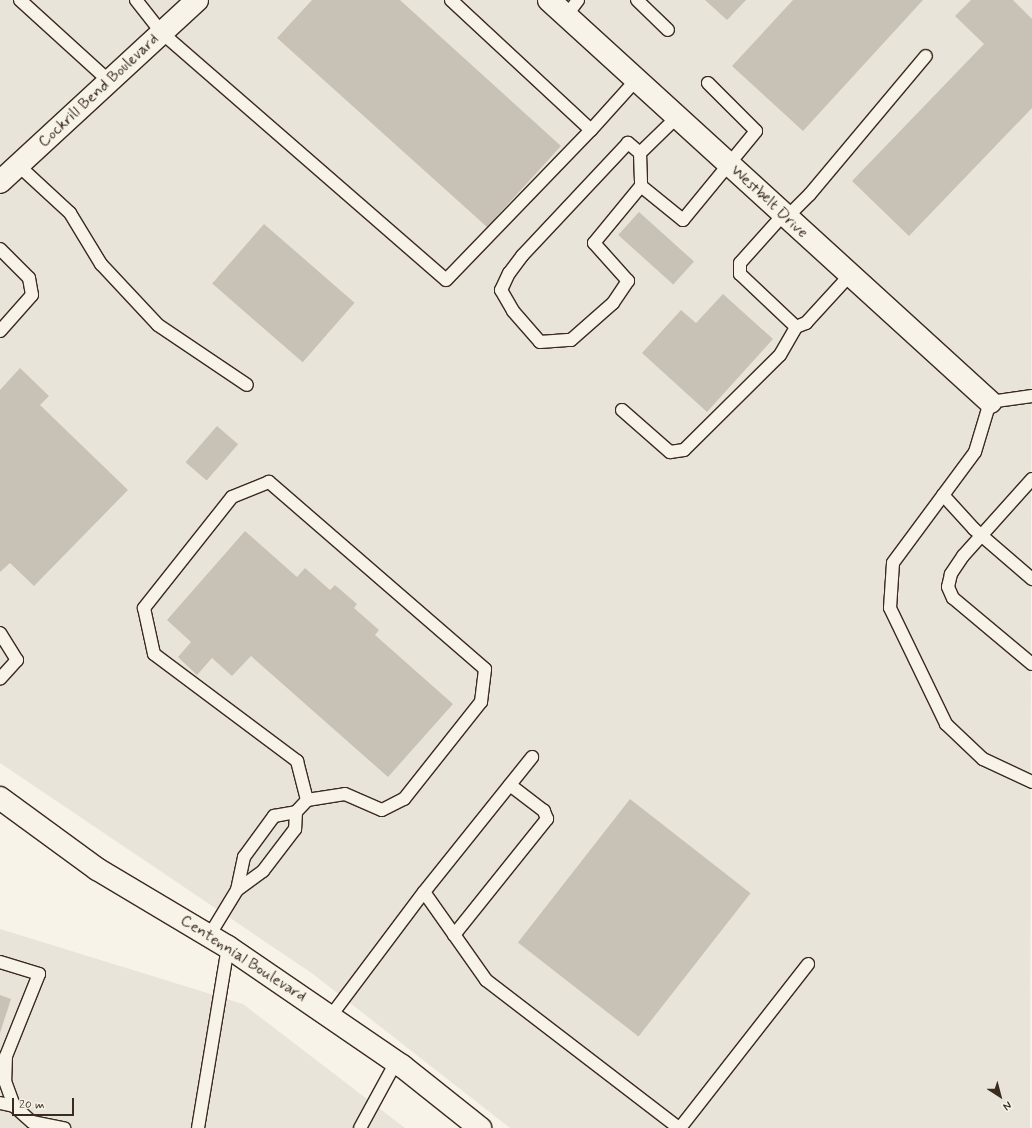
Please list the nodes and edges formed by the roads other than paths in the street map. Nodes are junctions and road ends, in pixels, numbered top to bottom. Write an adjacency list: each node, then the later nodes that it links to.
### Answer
1 (20, 0): 12 (lane)
2 (136, 0): 9 (lane)
3 (198, 0): 9 (street, Cockrill Bend Boulevard)
4 (450, 0): 15 (lane)
5 (549, 0): 7 (street, Westbelt Drive)
6 (637, 0): 8 (lane)
7 (572, 8): 11 (street, Westbelt Drive)
8 (668, 30)
9 (162, 33): 12 (street, Cockrill Bend Boulevard); 15 (lane)
10 (926, 56): 21 (lane)
11 (636, 80): 14 (street, Westbelt Drive); 15 (lane)
12 (109, 81): 18 (street, Cockrill Bend Boulevard)
13 (708, 83): 17 (lane)
14 (676, 118): 16 (lane); 17 (street, Westbelt Drive)
15 (591, 130)
16 (640, 153): 20 (lane); 20 (lane)
17 (728, 164): 20 (lane); 21 (street, Westbelt Drive)
18 (18, 165): 19 (street, Cockrill Bend Boulevard); 26 (lane)
19 (0, 182)
20 (641, 186)
21 (785, 217): 23 (street, Westbelt Drive); 24 (lane)
22 (0, 249): 25 (lane)
23 (849, 276): 24 (lane); 28 (street, Westbelt Drive)
24 (796, 327): 29 (lane)
25 (0, 331)
26 (247, 384)
27 (1032, 396): 28 (lane)
28 (990, 402): 31 (lane)
29 (622, 410)
30 (1032, 478): 32 (lane)
31 (943, 495): 32 (lane); 38 (lane)
32 (982, 536): 33 (lane); 35 (lane)
33 (1032, 579)
34 (0, 633): 36 (lane)
35 (1032, 664)
36 (0, 678)
37 (532, 757): 39 (lane)
38 (1032, 782)
39 (510, 785): 44 (lane); 45 (lane)
40 (0, 798): 46 (street, Centennial Boulevard)
41 (307, 800): 41 (lane); 42 (lane)
42 (296, 812): 43 (lane); 43 (lane)
43 (237, 890): 46 (lane)
44 (424, 892): 45 (lane); 50 (lane)
45 (454, 935): 58 (lane)
46 (209, 936): 47 (street, Centennial Boulevard)
47 (228, 947): 50 (street, Centennial Boulevard); 55 (lane)
48 (0, 962): 53 (lane)
49 (808, 964): 58 (lane)
50 (330, 1017): 51 (street, Centennial Boulevard)
51 (396, 1062): 56 (lane); 57 (street, Centennial Boulevard)
52 (0, 1103): 53 (lane)
53 (14, 1106): 54 (lane)
54 (64, 1128)
55 (198, 1128)
56 (360, 1128)
57 (480, 1128)
58 (680, 1128)

